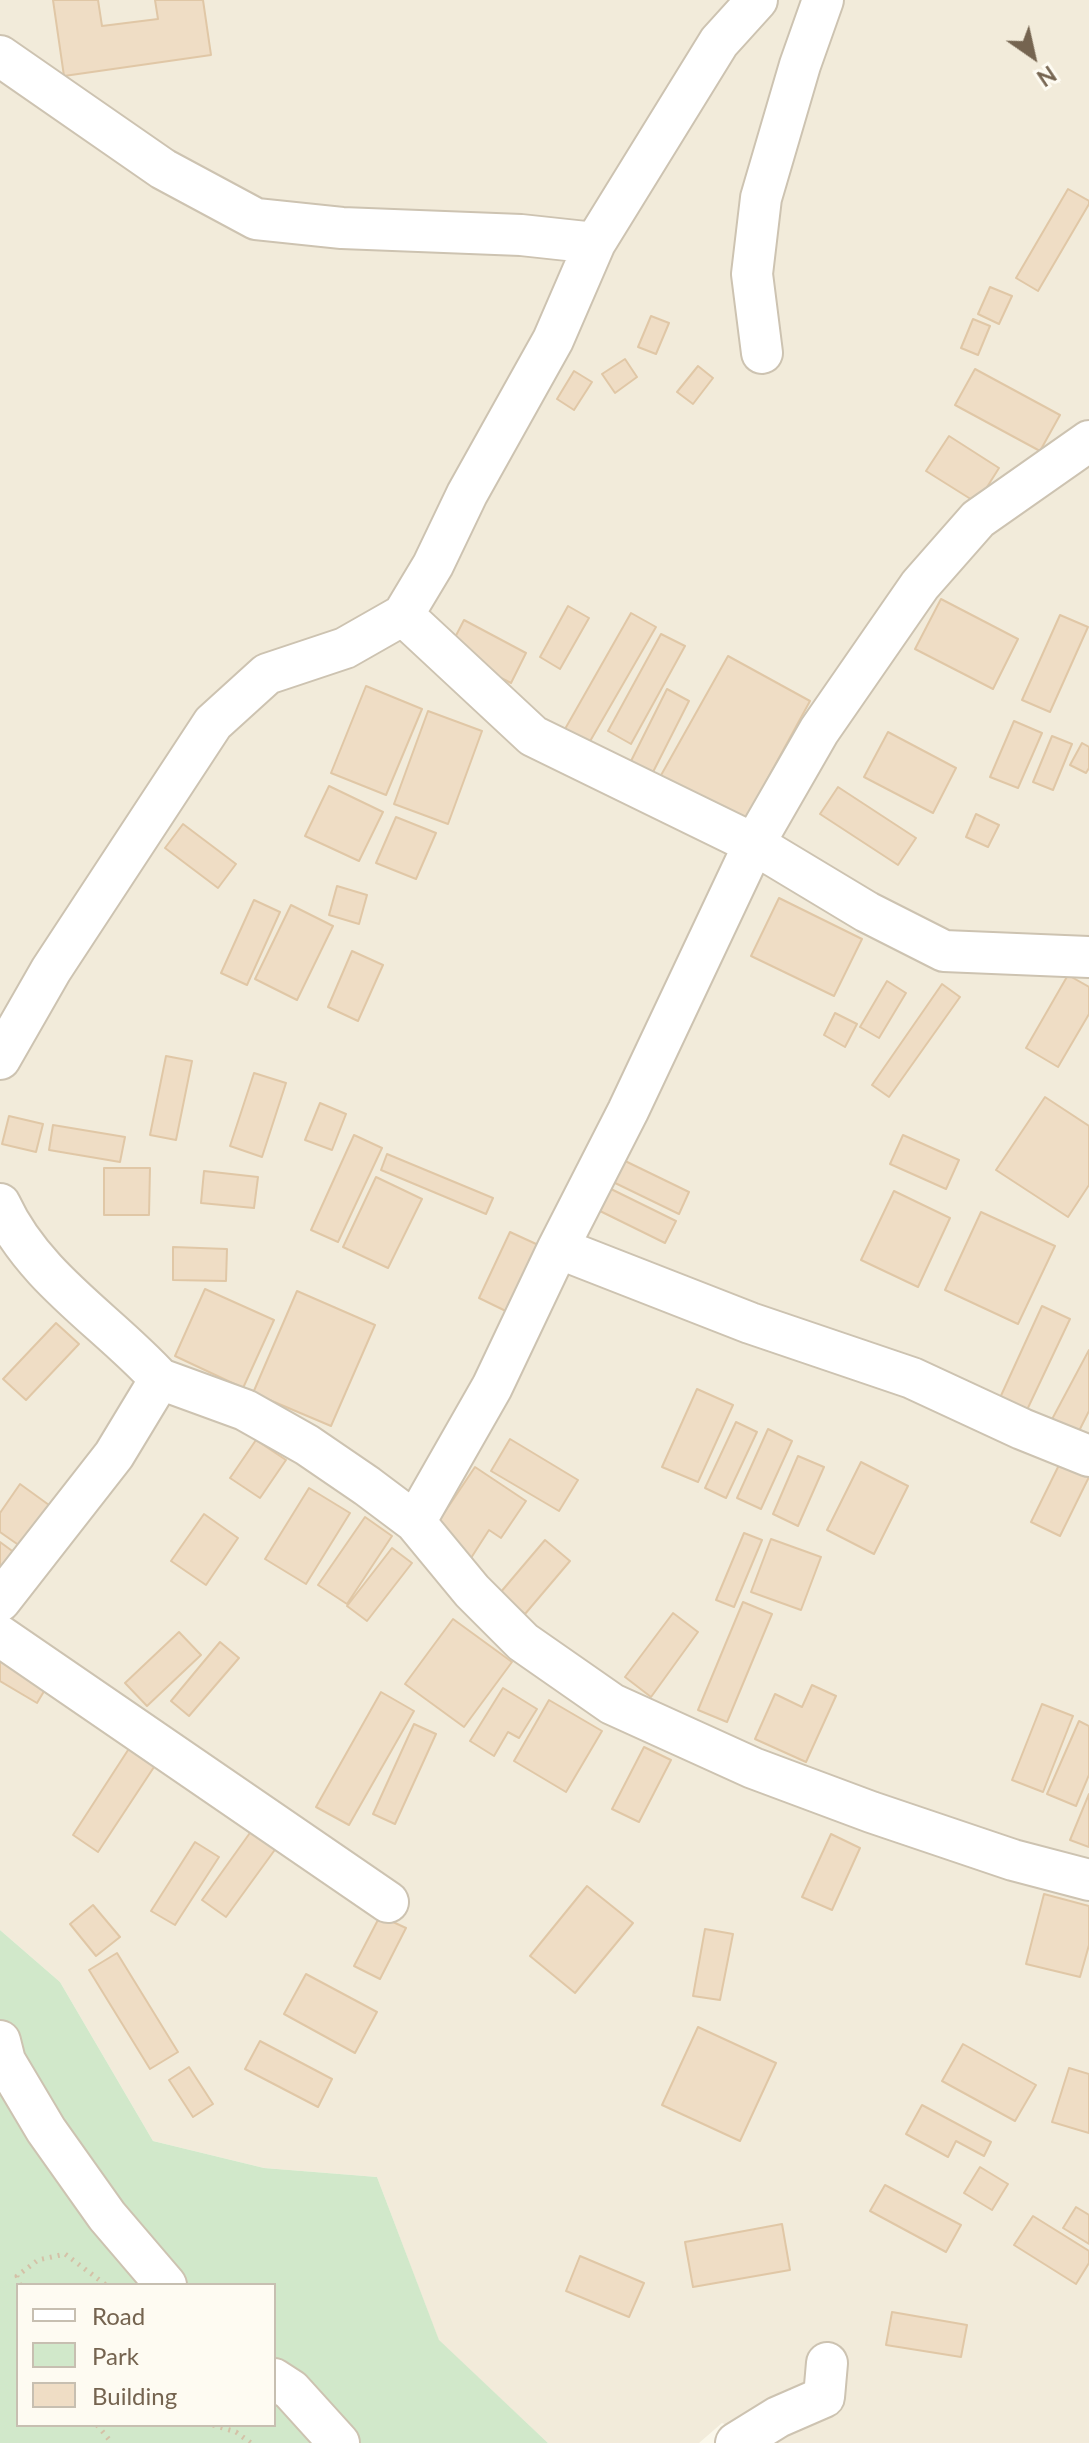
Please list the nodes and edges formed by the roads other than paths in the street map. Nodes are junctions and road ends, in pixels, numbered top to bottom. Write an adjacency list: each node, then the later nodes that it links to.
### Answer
1 (757, 0): 4 (street)
2 (823, 0): 5 (street)
3 (0, 56): 4 (street)
4 (595, 243): 7 (street)
5 (762, 353)
6 (1089, 441): 8 (street)
7 (403, 615): 8 (street); 10 (street)
8 (754, 844): 9 (street); 12 (street)
9 (1089, 957)
10 (0, 1059)
11 (0, 1204): 13 (street)
12 (558, 1248): 14 (street); 15 (street)
13 (160, 1379): 15 (street); 16 (street)
14 (1089, 1456)
15 (415, 1522): 18 (street)
16 (0, 1601)
17 (0, 1636): 19 (street)
18 (1089, 1880)
19 (388, 1902)
20 (0, 2041): 21 (street)
21 (164, 2283)
22 (827, 2363): 25 (street)
23 (276, 2380): 24 (street)
24 (339, 2443)
25 (736, 2443)

